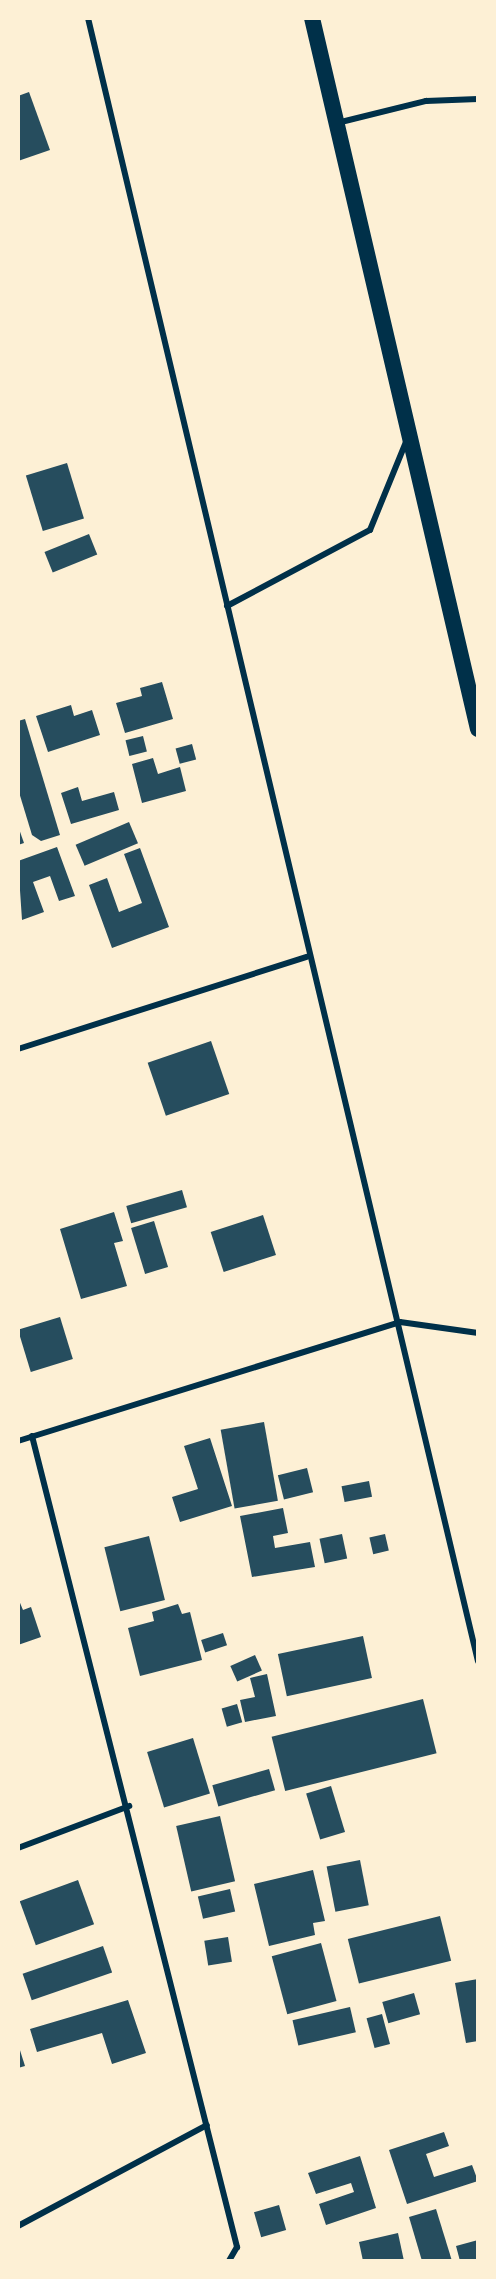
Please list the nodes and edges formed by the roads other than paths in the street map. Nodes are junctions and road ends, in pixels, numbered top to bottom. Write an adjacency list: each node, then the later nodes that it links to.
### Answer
1 (88, 18): 6 (street)
2 (312, 18): 4 (highway)
3 (478, 99): 4 (street)
4 (337, 123): 5 (highway)
5 (409, 433): 6 (street); 7 (highway)
6 (227, 606): 8 (street)
7 (478, 729)
8 (308, 957): 9 (street); 10 (street)
9 (18, 1049)
10 (400, 1322): 11 (street); 12 (street); 14 (street)
11 (478, 1333)
12 (32, 1436): 13 (street); 15 (street)
13 (18, 1441)
14 (478, 1660)
15 (129, 1806): 16 (street); 17 (street)
16 (18, 1848)
17 (207, 2125): 18 (street); 19 (street)
18 (18, 2226)
19 (229, 2261)

